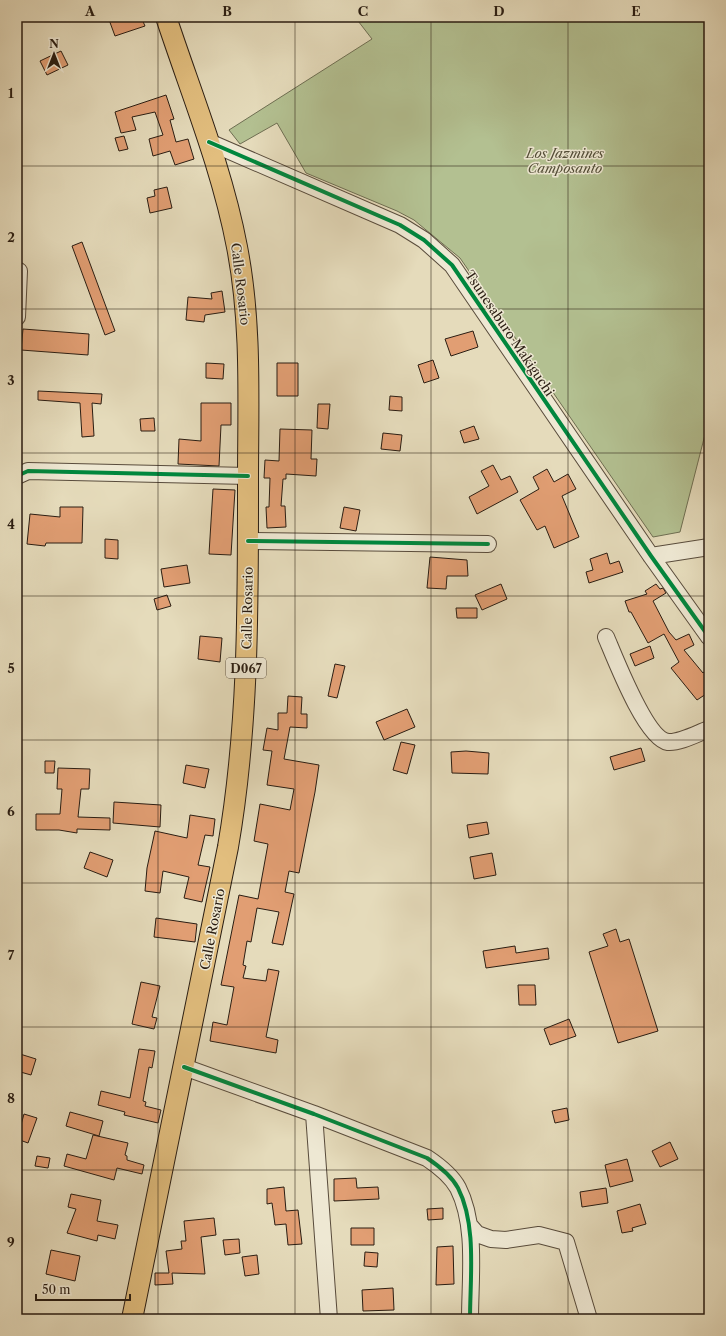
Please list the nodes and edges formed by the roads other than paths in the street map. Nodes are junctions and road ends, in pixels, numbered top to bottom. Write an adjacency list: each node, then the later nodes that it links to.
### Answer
1 (166, 17): 2 (main road, Calle Rosario / D067)
2 (209, 142): 6 (main road, Calle Rosario / D067); 10 (street, Tsunesaburo Makiguchi)
3 (19, 271): 4 (street)
4 (17, 316)
5 (17, 476): 6 (street)
6 (248, 476): 7 (main road, Calle Rosario / D067)
7 (248, 541): 8 (street); 14 (main road, Calle Rosario / D067)
8 (488, 544)
9 (709, 547): 10 (street)
10 (651, 556): 12 (street, Tsunesaburo Makiguchi)
11 (606, 637): 13 (street)
12 (709, 637)
13 (709, 728)
14 (184, 1067): 15 (street); 17 (main road, Calle Rosario / D067)
15 (314, 1114): 16 (street); 18 (street)
16 (470, 1226): 19 (street); 20 (street)
17 (132, 1319)
18 (329, 1319)
19 (470, 1319)
20 (589, 1319)

